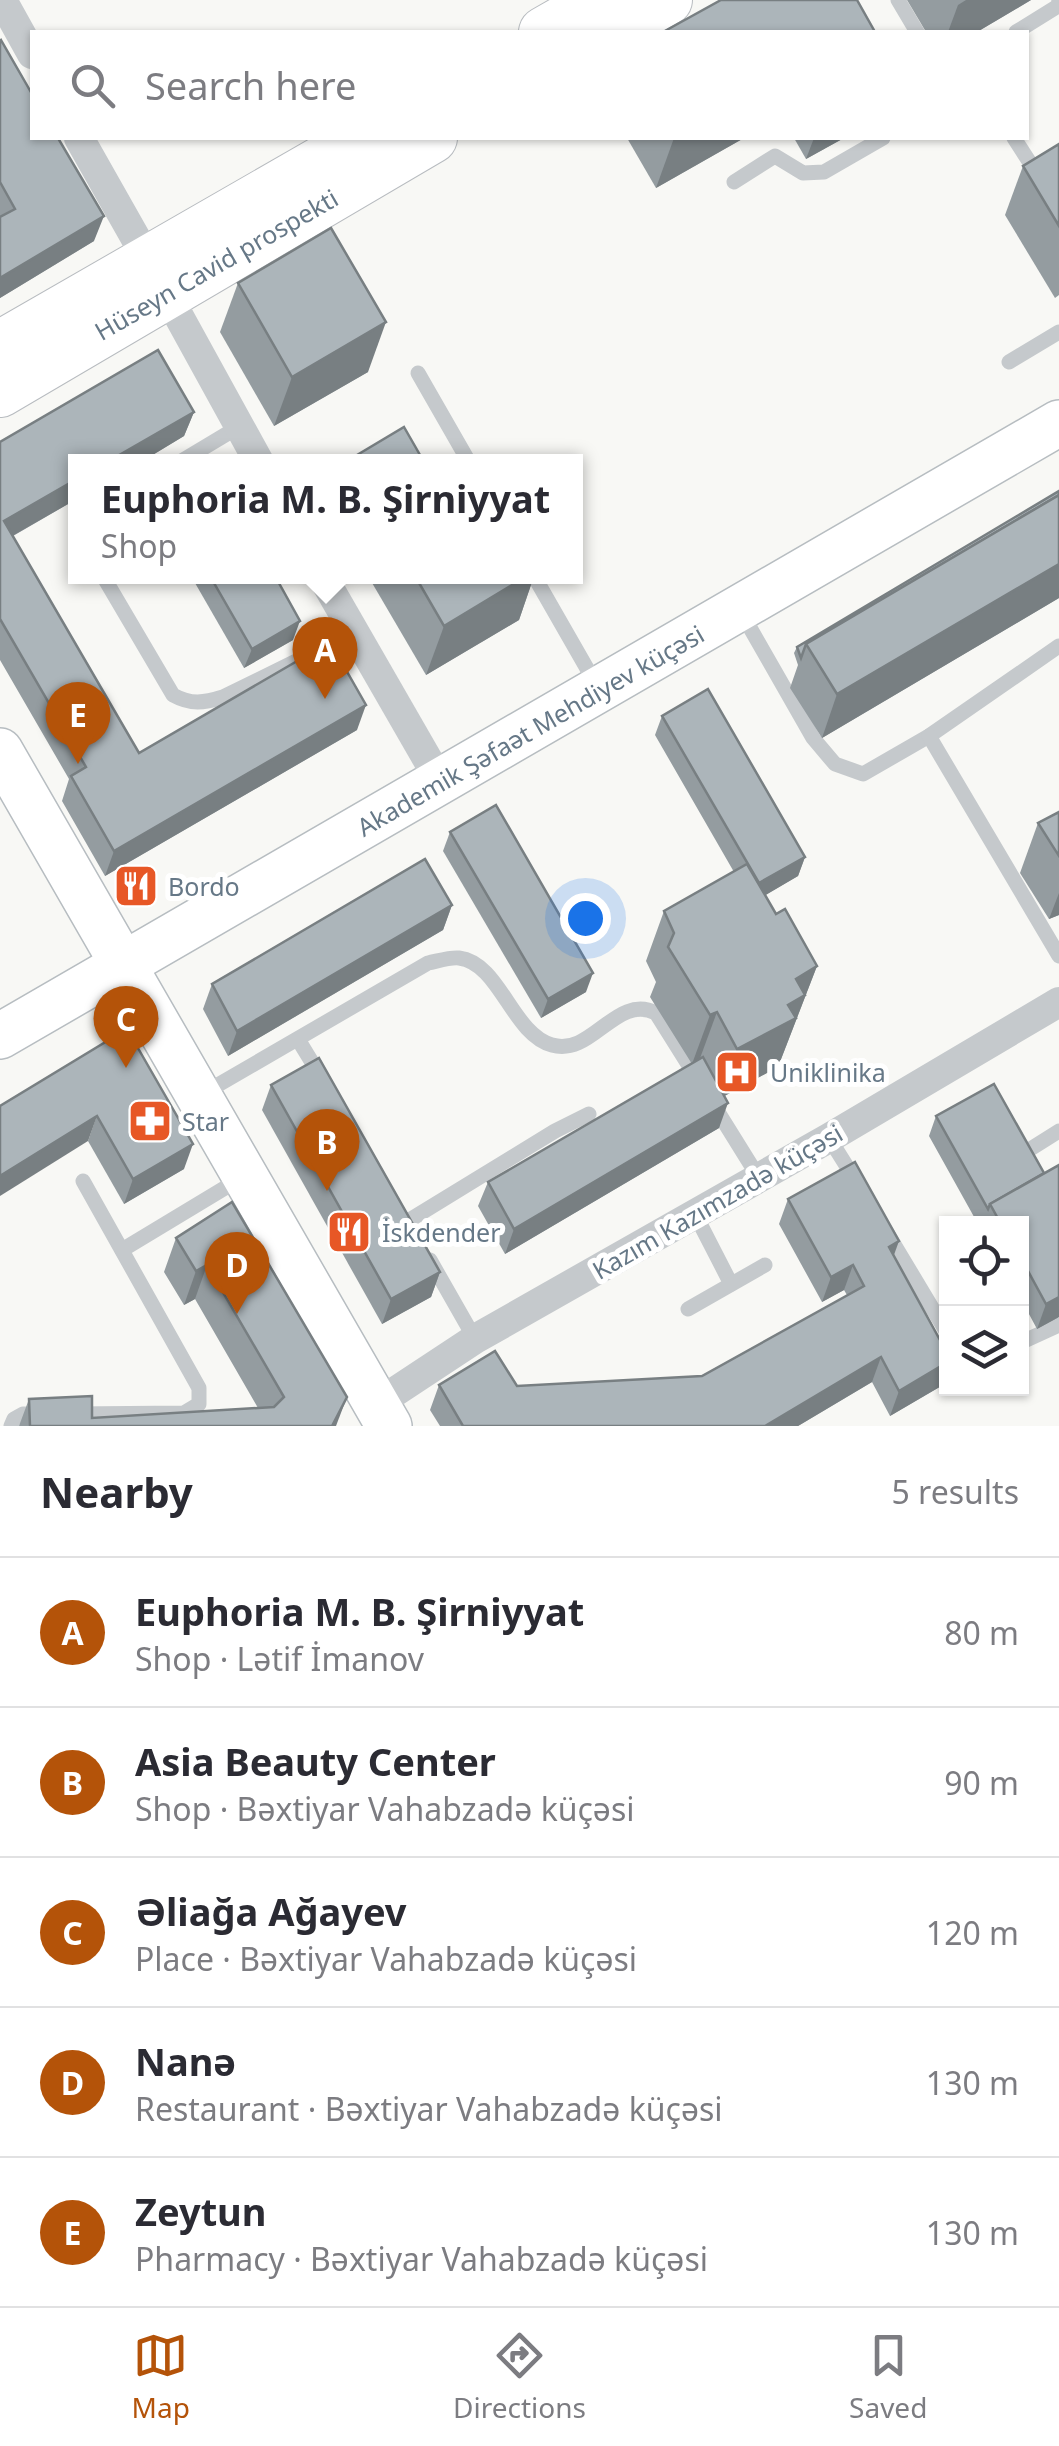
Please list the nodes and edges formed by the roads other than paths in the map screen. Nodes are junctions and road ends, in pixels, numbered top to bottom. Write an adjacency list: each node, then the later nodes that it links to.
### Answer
1 (2, 0): 10 (street)
2 (600, 0): 6 (main road)
3 (667, 0): 7 (main road)
4 (898, 0): 8 (lane)
5 (1058, 0): 9 (lane)
6 (548, 30)
7 (615, 30)
8 (915, 30)
9 (1019, 30)
10 (30, 50)
11 (80, 140): 18 (street)
12 (359, 140): 18 (main road, Hüseyn Cavid prospekti)
13 (428, 140): 18 (main road, Hüseyn Cavid prospekti)
14 (880, 140): 17 (lane)
15 (1015, 140): 16 (lane)
16 (1059, 169)
17 (734, 182)
18 (157, 277): 20 (main road, Hüseyn Cavid prospekti); 23 (main road, Hüseyn Cavid prospekti); 25 (street)
19 (1059, 332): 21 (lane)
20 (0, 346)
21 (1009, 362)
22 (418, 373): 28 (lane)
23 (0, 392)
24 (1059, 423): 32 (street, Akademik Şəfaət Mehdiyev küçəsi)
25 (240, 426): 26 (lane); 27 (street)
26 (193, 454)
27 (255, 454)
28 (464, 454)
29 (108, 584): 33 (lane)
30 (326, 584): 33 (street)
31 (539, 584): 35 (lane)
32 (738, 608): 35 (street, Akademik Şəfaət Mehdiyev küçəsi); 36 (lane)
33 (354, 633): 38 (street)
34 (1059, 646): 36 (lane)
35 (598, 689): 38 (street, Akademik Şəfaət Mehdiyev küçəsi)
36 (929, 736): 39 (lane)
37 (0, 751): 40 (street)
38 (440, 781): 40 (street, Akademik Şəfaət Mehdiyev küçəsi)
39 (1059, 956)
40 (126, 965): 42 (street, Akademik Şəfaət Mehdiyev küçəsi); 45 (street)
41 (1059, 1002): 48 (street, Kazım Kazımzadə küçəsi)
42 (0, 1036)
43 (299, 1041): 44 (lane); 45 (lane); 51 (lane)
44 (329, 1090)
45 (201, 1095): 50 (street)
46 (589, 1114): 56 (lane)
47 (1059, 1130): 49 (lane)
48 (829, 1138): 51 (street, Kazım Kazımzadə küçəsi); 53 (lane)
49 (1032, 1148)
50 (247, 1175): 58 (lane); 66 (street)
51 (759, 1178): 55 (street, Kazım Kazımzadə küçəsi)
52 (83, 1180): 58 (lane)
53 (860, 1188)
54 (398, 1204): 56 (lane)
55 (694, 1214): 60 (lane); 64 (street, Kazım Kazımzadə küçəsi)
56 (408, 1221): 64 (lane)
57 (880, 1222): 62 (lane)
58 (122, 1250): 67 (lane)
59 (764, 1265): 60 (lane)
60 (731, 1284): 61 (lane)
61 (688, 1308)
62 (939, 1319)
63 (1059, 1325): 65 (lane)
64 (474, 1339): 66 (street, Kazım Kazımzadə küçəsi)
65 (1029, 1339)
66 (383, 1414)
67 (11, 1426)

